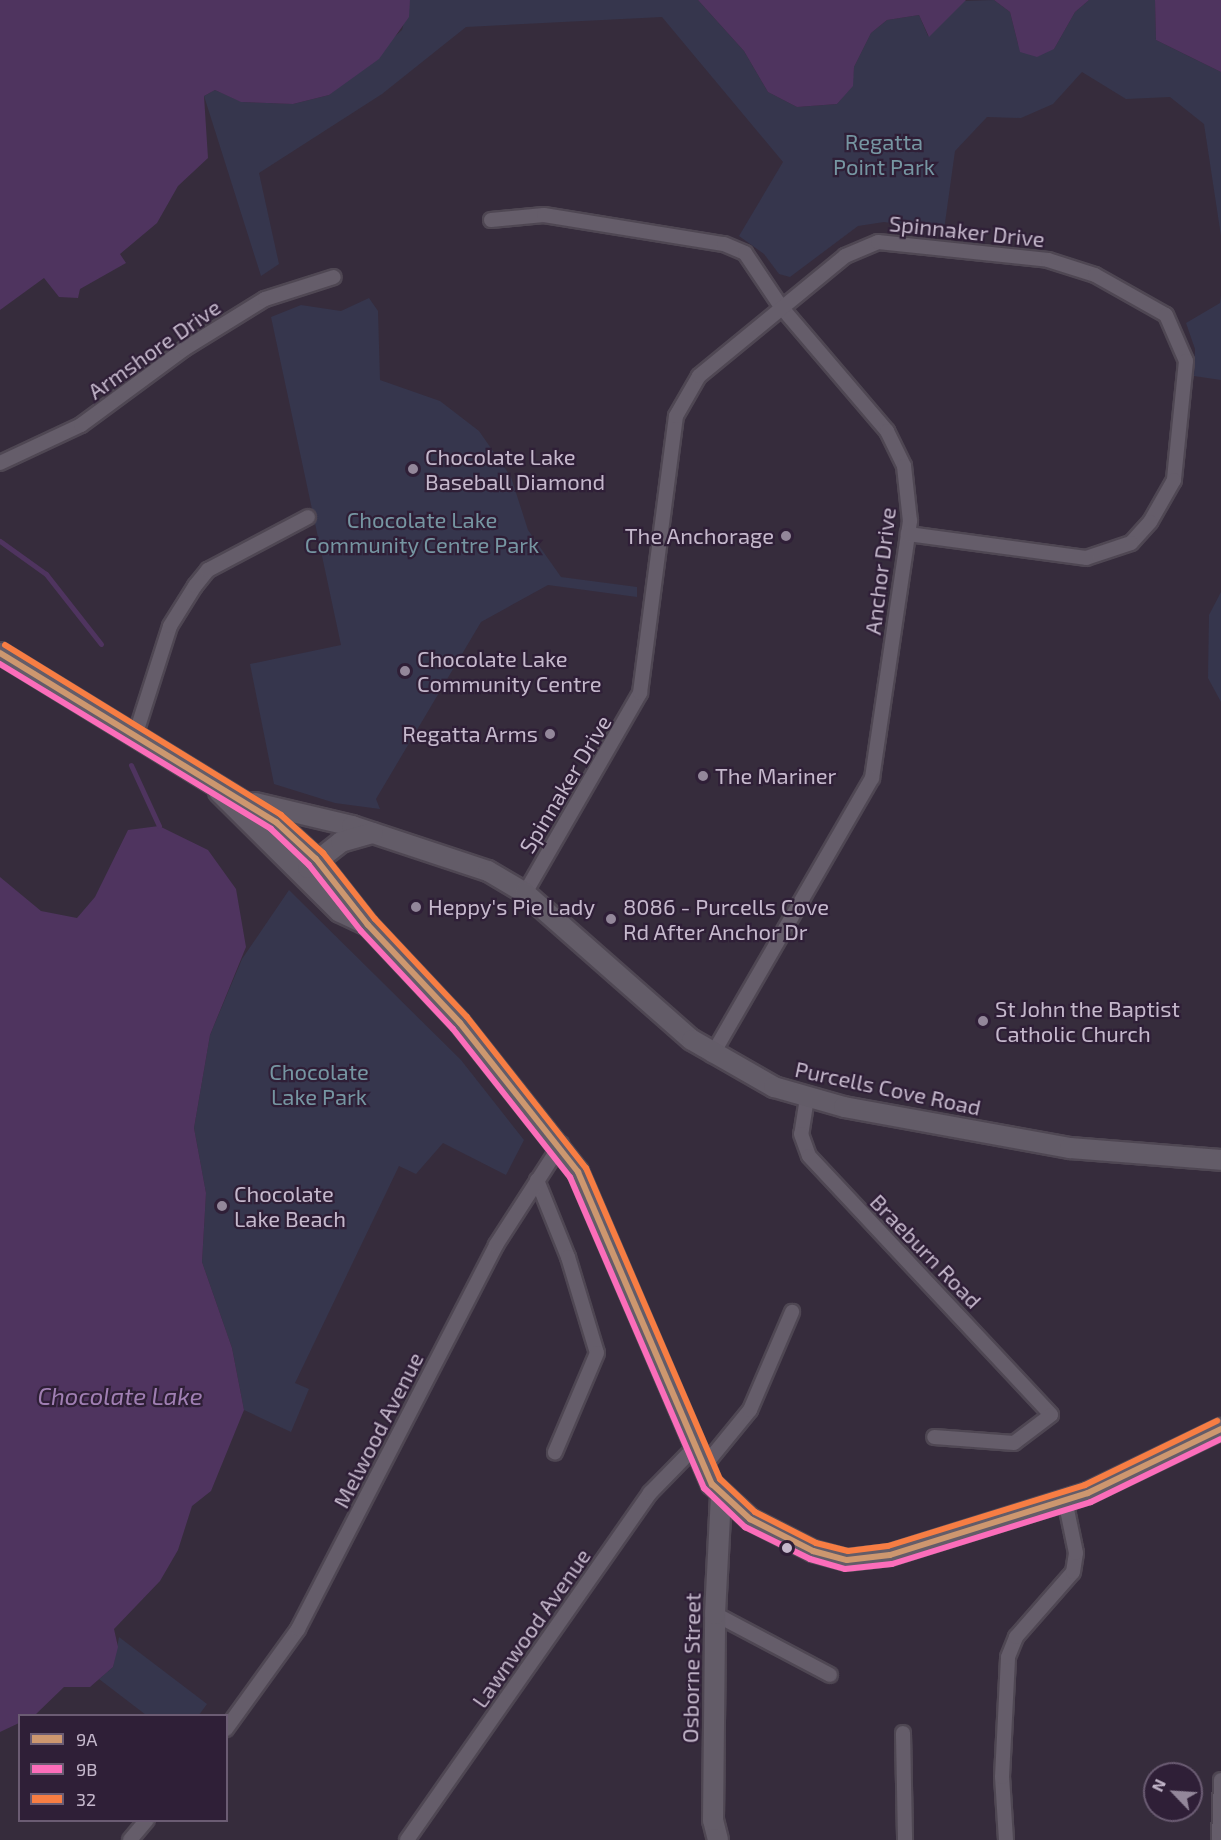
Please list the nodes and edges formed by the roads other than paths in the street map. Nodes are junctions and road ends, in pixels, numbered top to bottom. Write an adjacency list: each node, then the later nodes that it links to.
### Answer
1 (491, 220): 3 (street, Anchor Drive)
2 (334, 277): 4 (street, Armshore Drive)
3 (782, 308): 6 (street, Anchor Drive); 6 (street, Spinnaker Drive); 13 (street, Spinnaker Drive)
4 (0, 464)
5 (308, 517): 8 (street)
6 (908, 534): 14 (street, Anchor Drive)
7 (0, 653): 8 (main road)
8 (135, 736): 9 (main road)
9 (215, 788): 10 (main road); 12 (main road)
10 (249, 802): 11 (main road, Purcells Cove Road); 12 (main road)
11 (373, 833): 12 (main road); 13 (main road, Purcells Cove Road)
12 (310, 866): 16 (main road)
13 (525, 893): 14 (main road, Purcells Cove Road)
14 (712, 1055): 15 (main road, Purcells Cove Road)
15 (807, 1098): 17 (main road, Purcells Cove Road); 21 (street, Braeburn Road)
16 (561, 1144): 18 (street, Melwood Avenue); 22 (main road)
17 (1221, 1160)
18 (537, 1180): 23 (street); 29 (street, Melwood Avenue)
19 (792, 1312): 24 (street)
20 (1221, 1429): 26 (main road)
21 (934, 1437)
22 (697, 1445): 24 (main road); 35 (street, Lawnwood Avenue)
23 (555, 1452)
24 (705, 1465): 25 (main road)
25 (721, 1496): 26 (main road); 27 (main road, Osborne Street)
26 (1065, 1500): 39 (street)
27 (715, 1614): 28 (street); 32 (main road, Osborne Street)
28 (830, 1675)
29 (228, 1726)
30 (903, 1733): 38 (street)
31 (1221, 1780): 40 (street)
32 (713, 1820): 36 (street); 37 (main road, Osborne Street)
33 (146, 1822): 34 (street)
34 (130, 1840)
35 (407, 1840)
36 (708, 1840)
37 (718, 1840)
38 (904, 1840)
39 (1006, 1840)
40 (1218, 1840)

